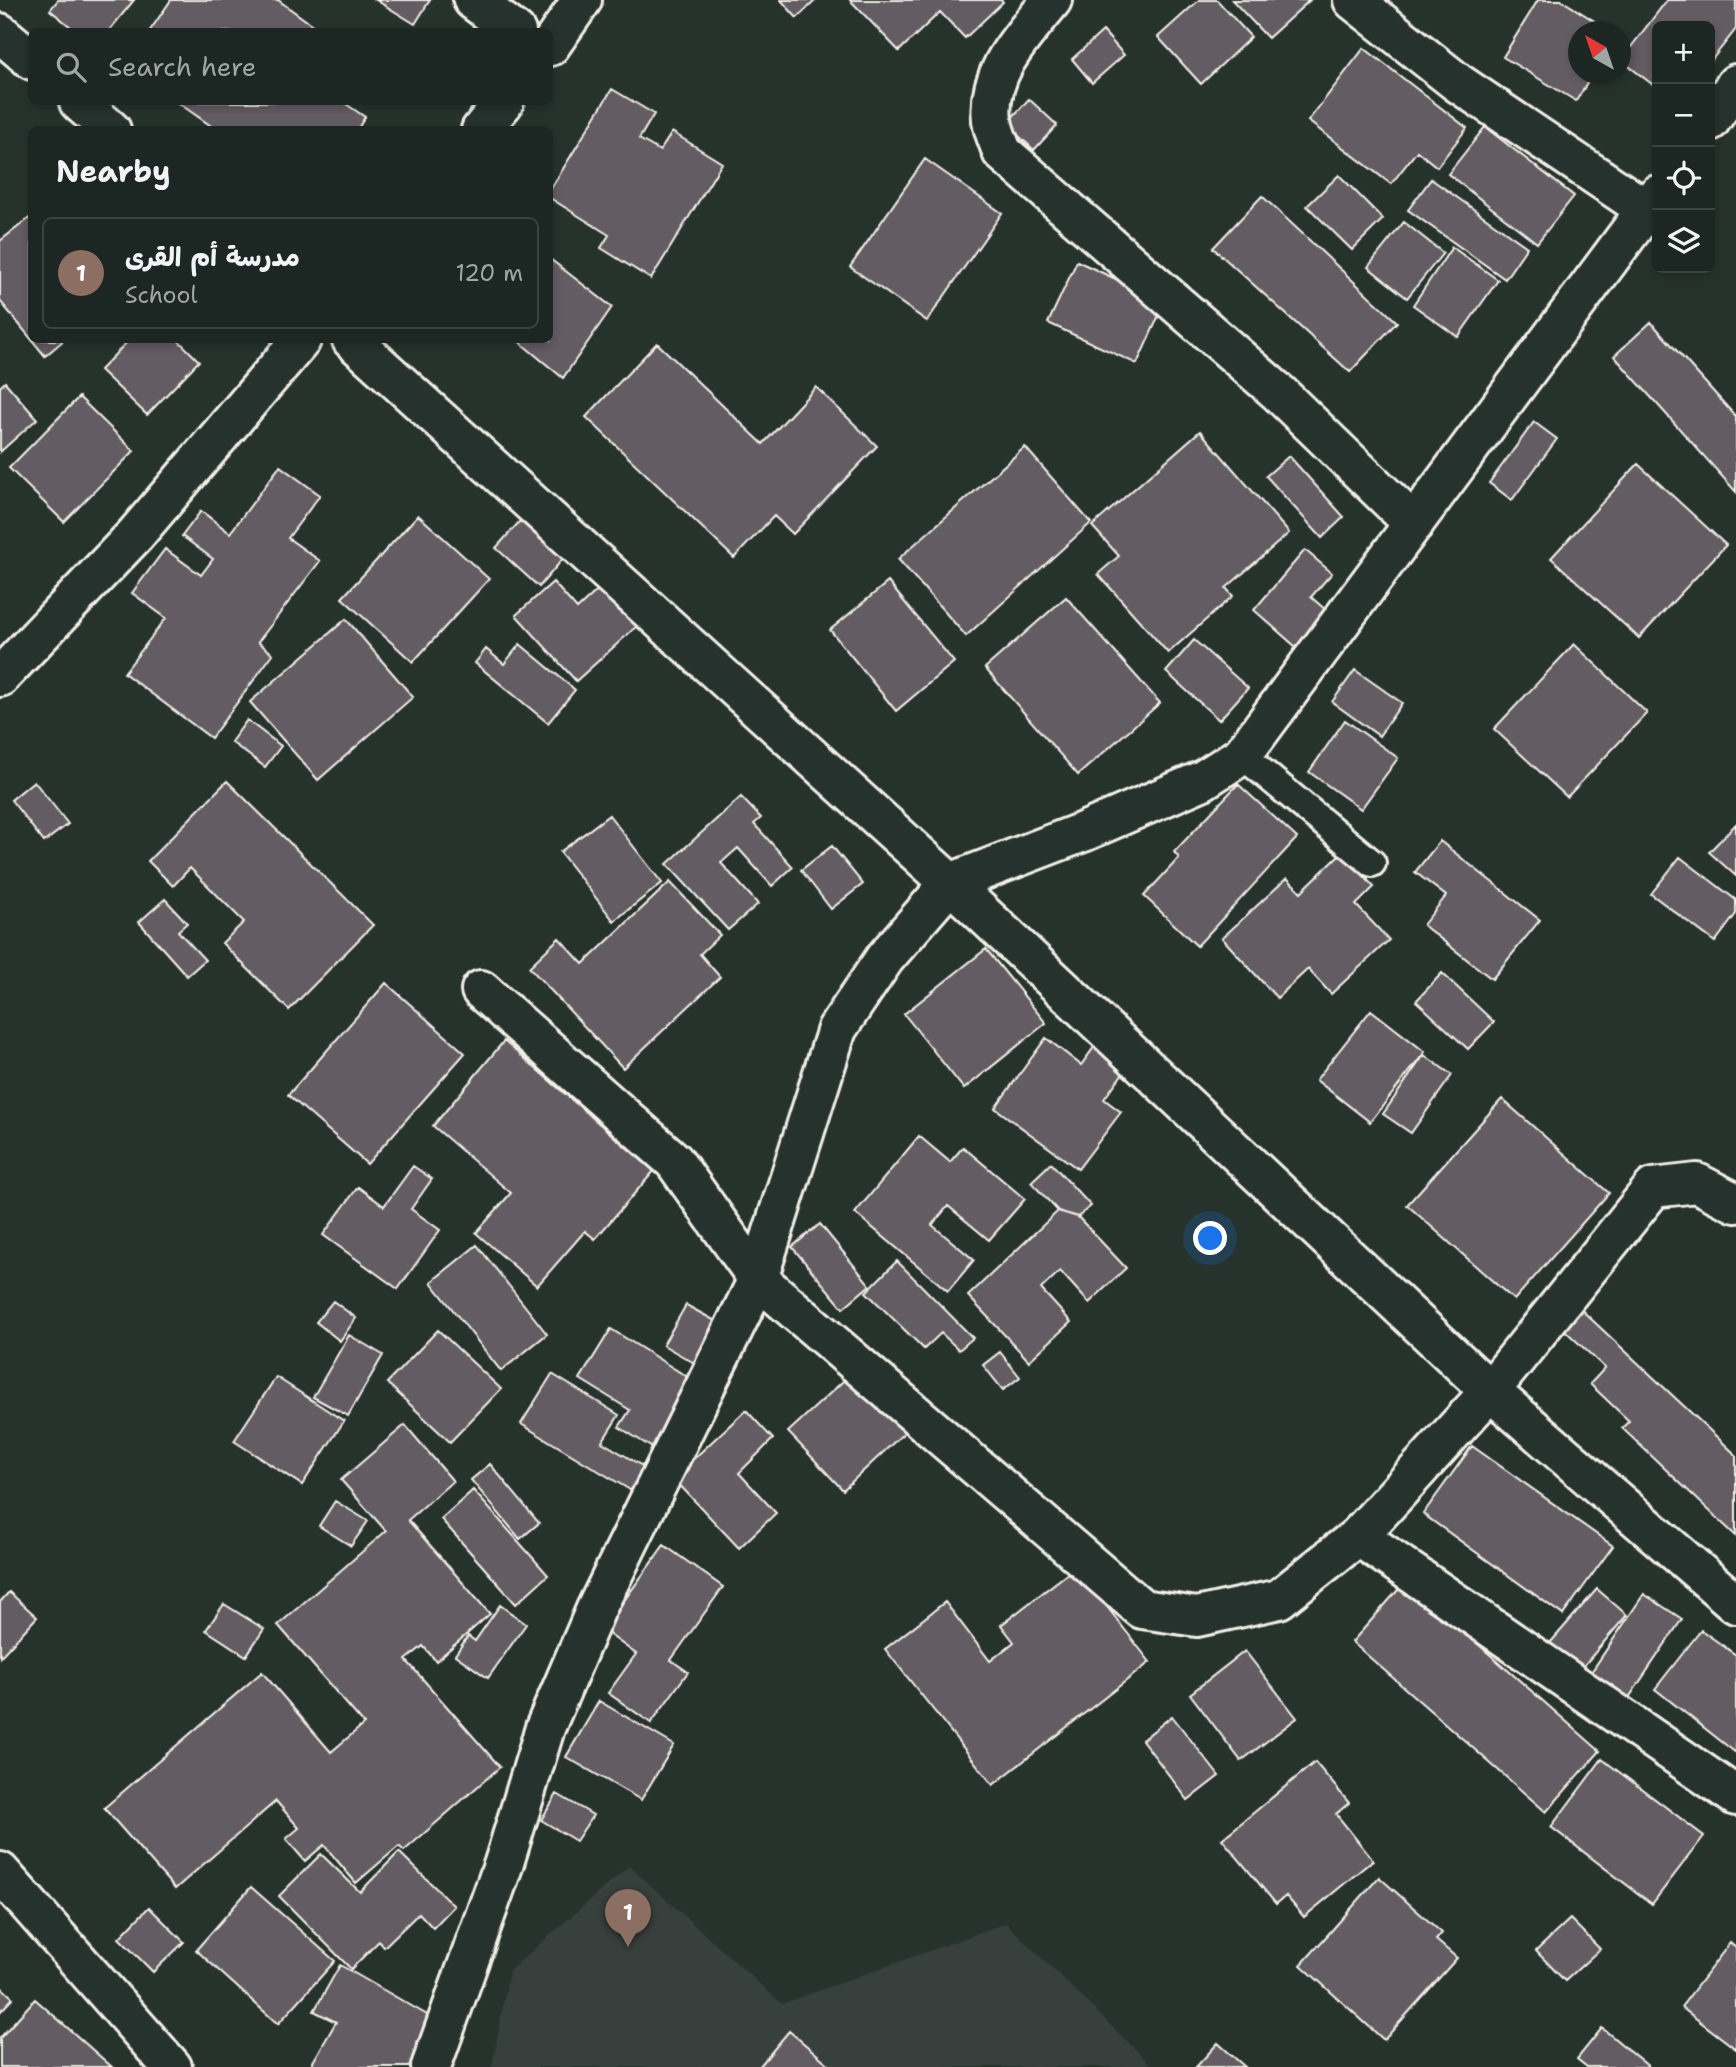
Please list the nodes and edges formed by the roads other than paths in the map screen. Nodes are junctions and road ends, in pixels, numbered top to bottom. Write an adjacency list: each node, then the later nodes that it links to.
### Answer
1 (473, 0): 5 (street)
2 (582, 0): 7 (street)
3 (1052, 0): 18 (street)
4 (1353, 0): 15 (street)
5 (511, 28)
6 (0, 33): 8 (street)
7 (553, 42)
8 (28, 57)
9 (1736, 84): 12 (street)
10 (82, 105): 13 (street)
11 (502, 105): 14 (street)
12 (1715, 114)
13 (106, 126)
14 (484, 126)
15 (1652, 203): 18 (street)
16 (297, 343): 19 (street)
17 (355, 343): 22 (street)
18 (1414, 524): 20 (street)
19 (0, 677)
20 (1242, 755): 21 (lane); 22 (street)
21 (1372, 863)
22 (950, 883): 25 (street); 26 (street)
23 (481, 990): 25 (street)
24 (1736, 1203): 26 (street)
25 (758, 1279): 27 (street); 32 (street)
26 (1490, 1391): 27 (street); 28 (street)
27 (1358, 1536): 29 (street)
28 (1736, 1604)
29 (1736, 1796)
30 (0, 1872): 31 (street)
31 (172, 2067)
32 (431, 2067)

